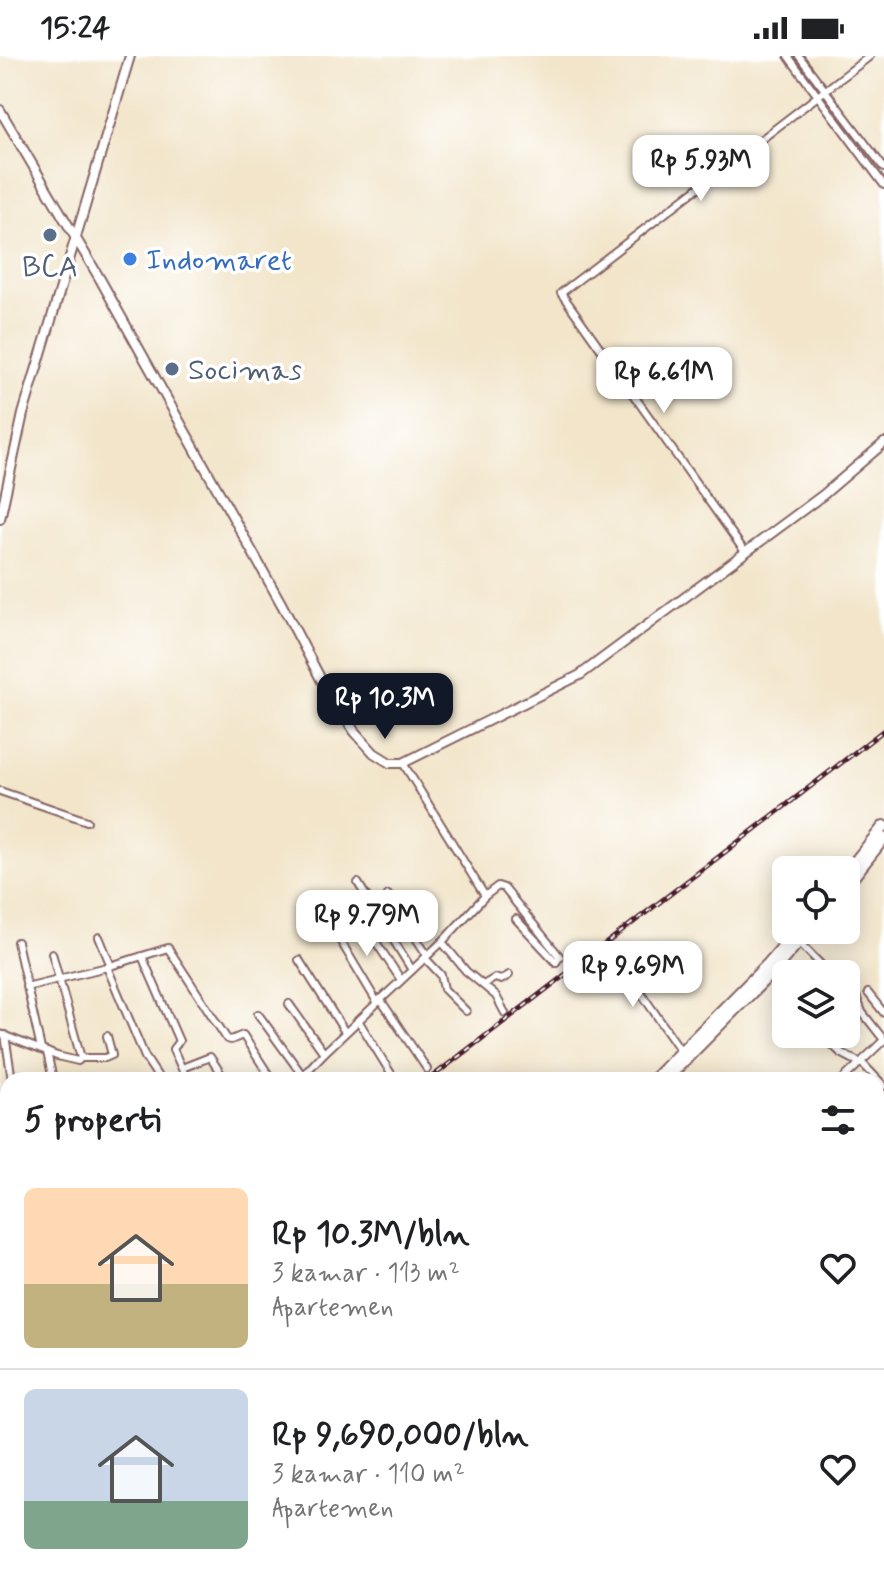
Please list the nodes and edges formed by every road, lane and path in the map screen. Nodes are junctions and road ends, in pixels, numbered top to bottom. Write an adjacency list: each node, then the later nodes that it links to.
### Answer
1 (130, 56): 10 (street)
2 (788, 56): 6 (street)
3 (799, 56): 5 (street)
4 (870, 56): 5 (street)
5 (825, 89): 6 (street); 8 (street)
6 (818, 94): 9 (street); 13 (street)
7 (0, 110): 10 (street)
8 (884, 168)
9 (884, 185)
10 (77, 239): 12 (street); 14 (street)
11 (884, 443): 13 (street)
12 (0, 519)
13 (745, 552): 14 (street)
14 (403, 763): 23 (street)
15 (0, 791): 16 (street)
16 (87, 821)
17 (884, 826): 19 (highway)
18 (884, 838): 20 (highway)
19 (860, 856)
20 (860, 868)
21 (358, 883): 41 (street)
22 (388, 895): 36 (street)
23 (485, 896): 25 (street); 29 (street)
24 (349, 901): 45 (street)
25 (516, 919)
26 (334, 930): 49 (street)
27 (99, 937): 39 (street)
28 (17, 942): 47 (street)
29 (442, 942): 36 (street); 46 (street)
30 (787, 944): 40 (highway)
31 (797, 944): 40 (highway)
32 (801, 944): 38 (street)
33 (610, 948): 63 (street)
34 (52, 953): 44 (street)
35 (142, 956): 39 (street); 67 (street); 74 (street)
36 (426, 956): 41 (street); 52 (street)
37 (299, 960): 57 (street)
38 (816, 960)
39 (109, 967): 44 (street); 71 (street)
40 (770, 967): 42 (street); 63 (highway); 79 (highway)
41 (412, 970): 45 (street)
42 (772, 970)
43 (509, 975): 46 (street)
44 (60, 980): 47 (street); 65 (street)
45 (401, 980): 49 (street)
46 (483, 985): 53 (street)
47 (26, 987): 62 (street)
48 (868, 993): 54 (street)
49 (378, 1000): 56 (street); 68 (street)
50 (289, 1004): 64 (street)
51 (860, 1007): 60 (street)
52 (466, 1011)
53 (505, 1013)
54 (884, 1013)
55 (258, 1014): 75 (street)
56 (358, 1020): 57 (street); 77 (street)
57 (345, 1032): 64 (street)
58 (2, 1034): 62 (street); 69 (street)
59 (107, 1036): 65 (street)
60 (884, 1040): 66 (street)
61 (836, 1048): 66 (street)
62 (44, 1050): 65 (street); 70 (street)
63 (681, 1051): 78 (highway)
64 (324, 1053): 76 (street)
65 (81, 1058)
66 (862, 1064): 80 (street); 81 (street)
67 (182, 1068): 72 (street); 73 (street)
68 (427, 1069)
69 (10, 1072)
70 (51, 1072)
71 (155, 1072)
72 (184, 1072)
73 (220, 1072)
74 (267, 1072)
75 (297, 1072)
76 (307, 1072)
77 (390, 1072)
78 (661, 1072)
79 (672, 1072)
80 (852, 1072)
81 (870, 1072)

